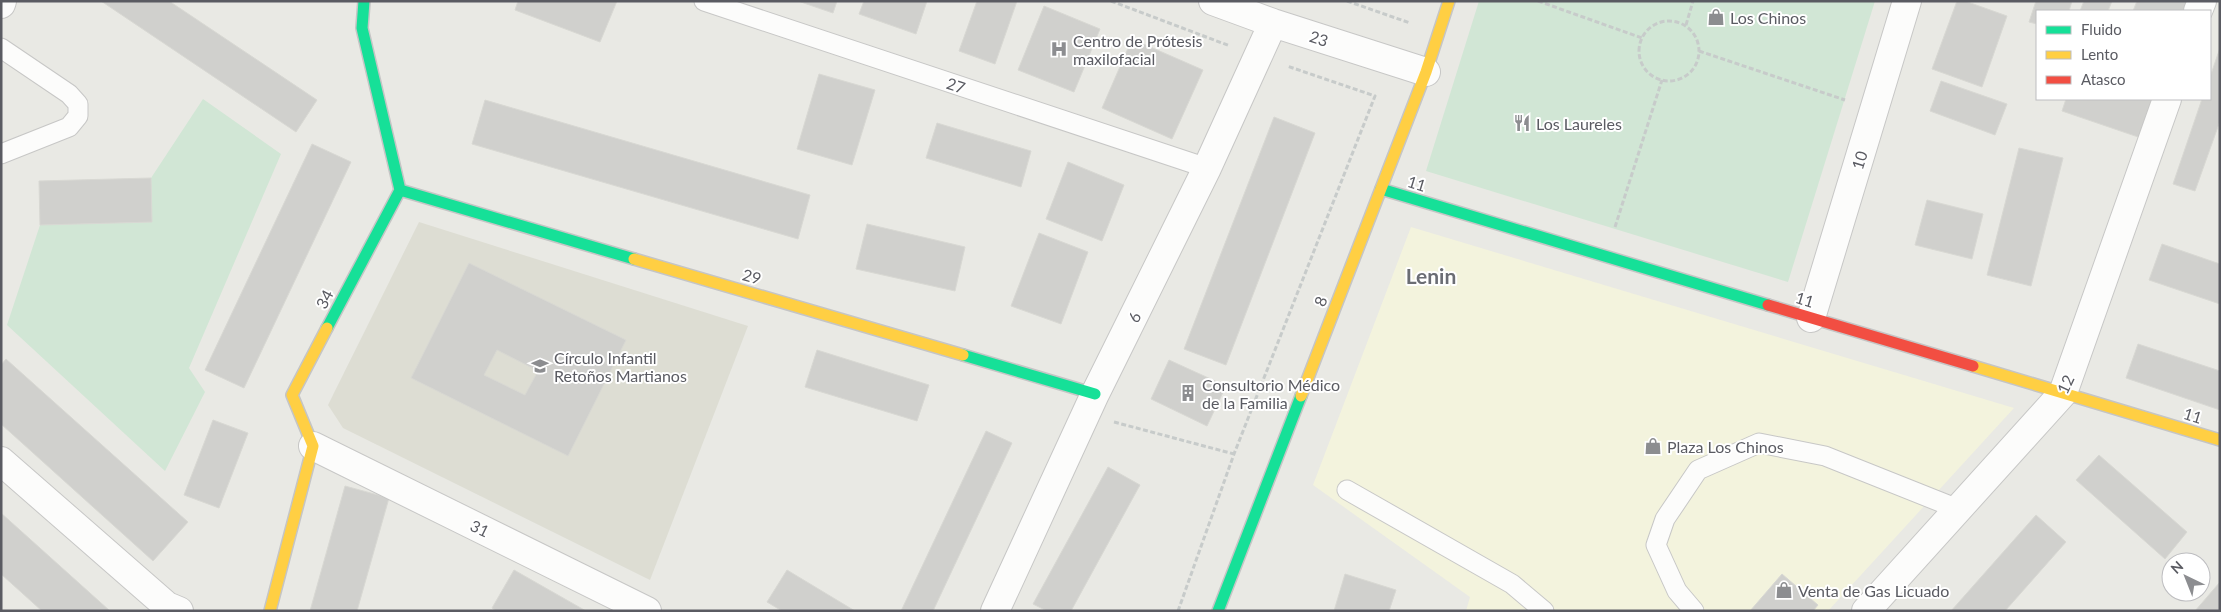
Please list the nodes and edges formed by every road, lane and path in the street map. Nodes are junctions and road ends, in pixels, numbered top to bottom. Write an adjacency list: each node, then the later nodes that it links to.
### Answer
1 (364, 1): 24 (street)
2 (704, 1): 22 (lane, 27)
3 (1111, 1): 16 (path)
4 (1213, 1): 10 (street, 23)
5 (1347, 1): 12 (path)
6 (1449, 1): 12 (street, 8)
7 (1538, 1): 13 (path)
8 (1693, 1): 11 (path)
9 (1907, 1): 20 (street, 10)
10 (1273, 23): 16 (street, 6); 17 (street, 23)
11 (1686, 25): 13 (path); 15 (path)
12 (1439, 34): 17 (street, 8)
13 (1642, 38): 18 (path)
14 (1, 48): 21 (lane)
15 (1699, 51): 18 (path); 20 (path)
16 (1258, 56): 22 (street, 6); 31 (path)
17 (1426, 72): 23 (street, 8)
18 (1662, 80): 25 (path)
19 (2167, 100): 27 (street, 12)
20 (1874, 110): 26 (street, 10)
21 (1, 154)
22 (1207, 168): 28 (street, 6)
23 (1381, 189): 25 (street, 11); 40 (street, 8)
24 (400, 190): 28 (street, 29); 30 (street, 34)
25 (1605, 256): 26 (street, 11)
26 (1811, 318): 27 (street, 11)
27 (2063, 393): 29 (street, 11); 34 (street, 12)
28 (1091, 405): 31 (path); 38 (street, 6)
29 (2220, 440)
30 (314, 446): 36 (street); 37 (street, 31)
31 (1234, 454): 39 (path)
32 (1, 461): 35 (street)
33 (1347, 490): 41 (lane)
34 (1958, 509): 42 (lane); 43 (street, 12)
35 (179, 611)
36 (270, 611)
37 (647, 611)
38 (995, 611)
39 (1178, 611)
40 (1218, 611)
41 (1544, 611)
42 (1694, 611)
43 (1866, 611)

